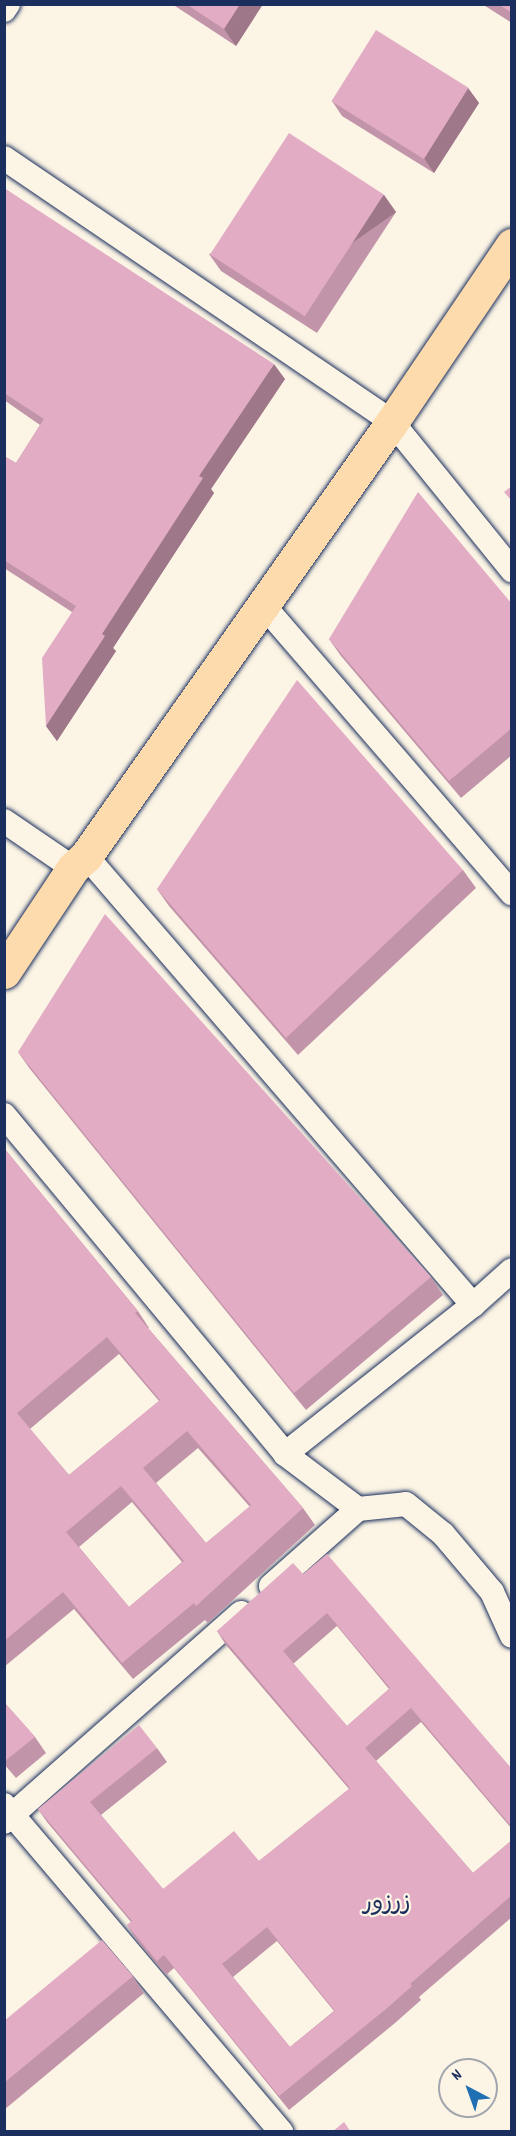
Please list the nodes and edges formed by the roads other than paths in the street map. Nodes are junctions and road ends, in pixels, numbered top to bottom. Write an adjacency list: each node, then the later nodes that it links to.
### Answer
1 (8, 4): 2 (street)
2 (4, 10)
3 (4, 158): 5 (street)
4 (512, 245): 5 (main road)
5 (392, 422): 6 (street); 7 (main road)
6 (512, 570)
7 (263, 605): 9 (main road); 10 (street)
8 (4, 821): 9 (street)
9 (80, 862): 11 (main road); 14 (street)
10 (512, 893)
11 (4, 972)
12 (4, 1115): 15 (street)
13 (512, 1270): 14 (street)
14 (473, 1305): 15 (street)
15 (285, 1454): 16 (street)
16 (358, 1509): 17 (street); 18 (street)
17 (512, 1636)
18 (7, 1814): 19 (street)
19 (282, 2132)

